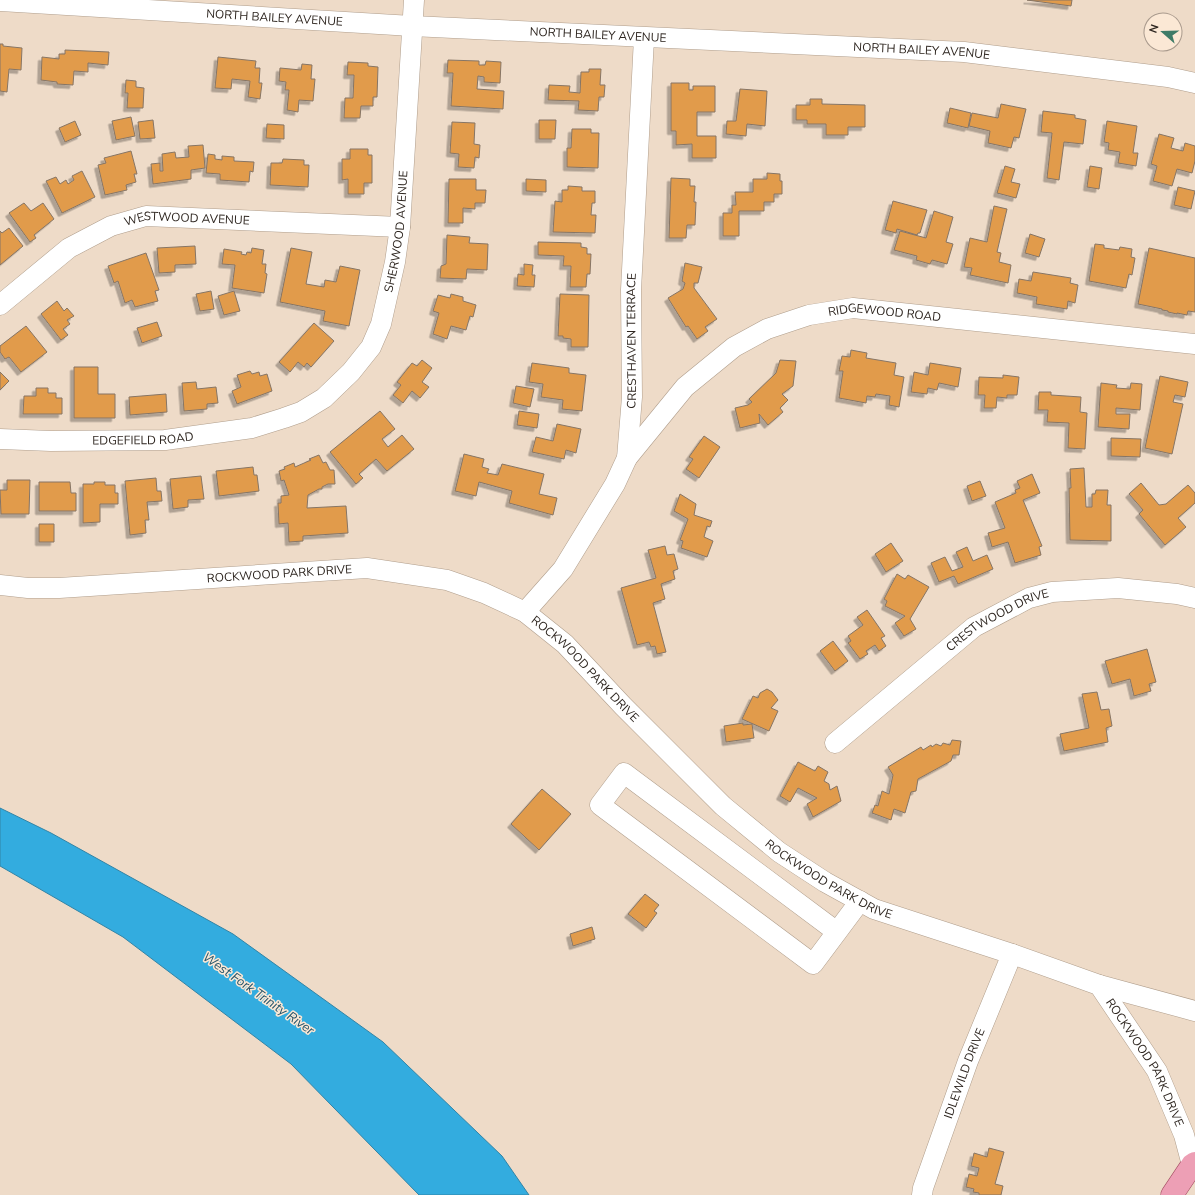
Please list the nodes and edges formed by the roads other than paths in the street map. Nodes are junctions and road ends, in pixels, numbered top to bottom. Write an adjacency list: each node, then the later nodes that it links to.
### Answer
1 (414, 0): 3 (street, SHERWOOD AVENUE)
2 (0, 1): 3 (street, NORTH BAILEY AVENUE)
3 (412, 26): 4 (street, NORTH BAILEY AVENUE); 6 (street, SHERWOOD AVENUE)
4 (644, 38): 5 (street, NORTH BAILEY AVENUE); 11 (street, CRESTHAVEN TERRACE)
5 (1195, 83)
6 (400, 227): 7 (street, WESTWOOD AVENUE); 9 (street, SHERWOOD AVENUE)
7 (0, 305)
8 (1195, 344): 11 (street, RIDGEWOOD ROAD)
9 (284, 418): 10 (street, EDGEFIELD ROAD)
10 (0, 439)
11 (627, 458): 14 (street, CRESTHAVEN TERRACE)
12 (0, 585): 14 (street, ROCKWOOD PARK DRIVE)
13 (1195, 598): 15 (street, CRESTWOOD DRIVE)
14 (525, 612): 16 (street, ROCKWOOD PARK DRIVE)
15 (835, 743)
16 (860, 902): 17 (street); 18 (street, ROCKWOOD PARK DRIVE)
17 (837, 932): 17 (street)
18 (1012, 954): 19 (street, ROCKWOOD PARK DRIVE); 22 (street, IDLEWILD DRIVE)
19 (1099, 985): 20 (street, ROCKWOOD PARK DRIVE); 21 (street, ROCKWOOD PARK DRIVE)
20 (1195, 1011)
21 (1194, 1164): 23 (main road)
22 (922, 1195)
23 (1172, 1195)

